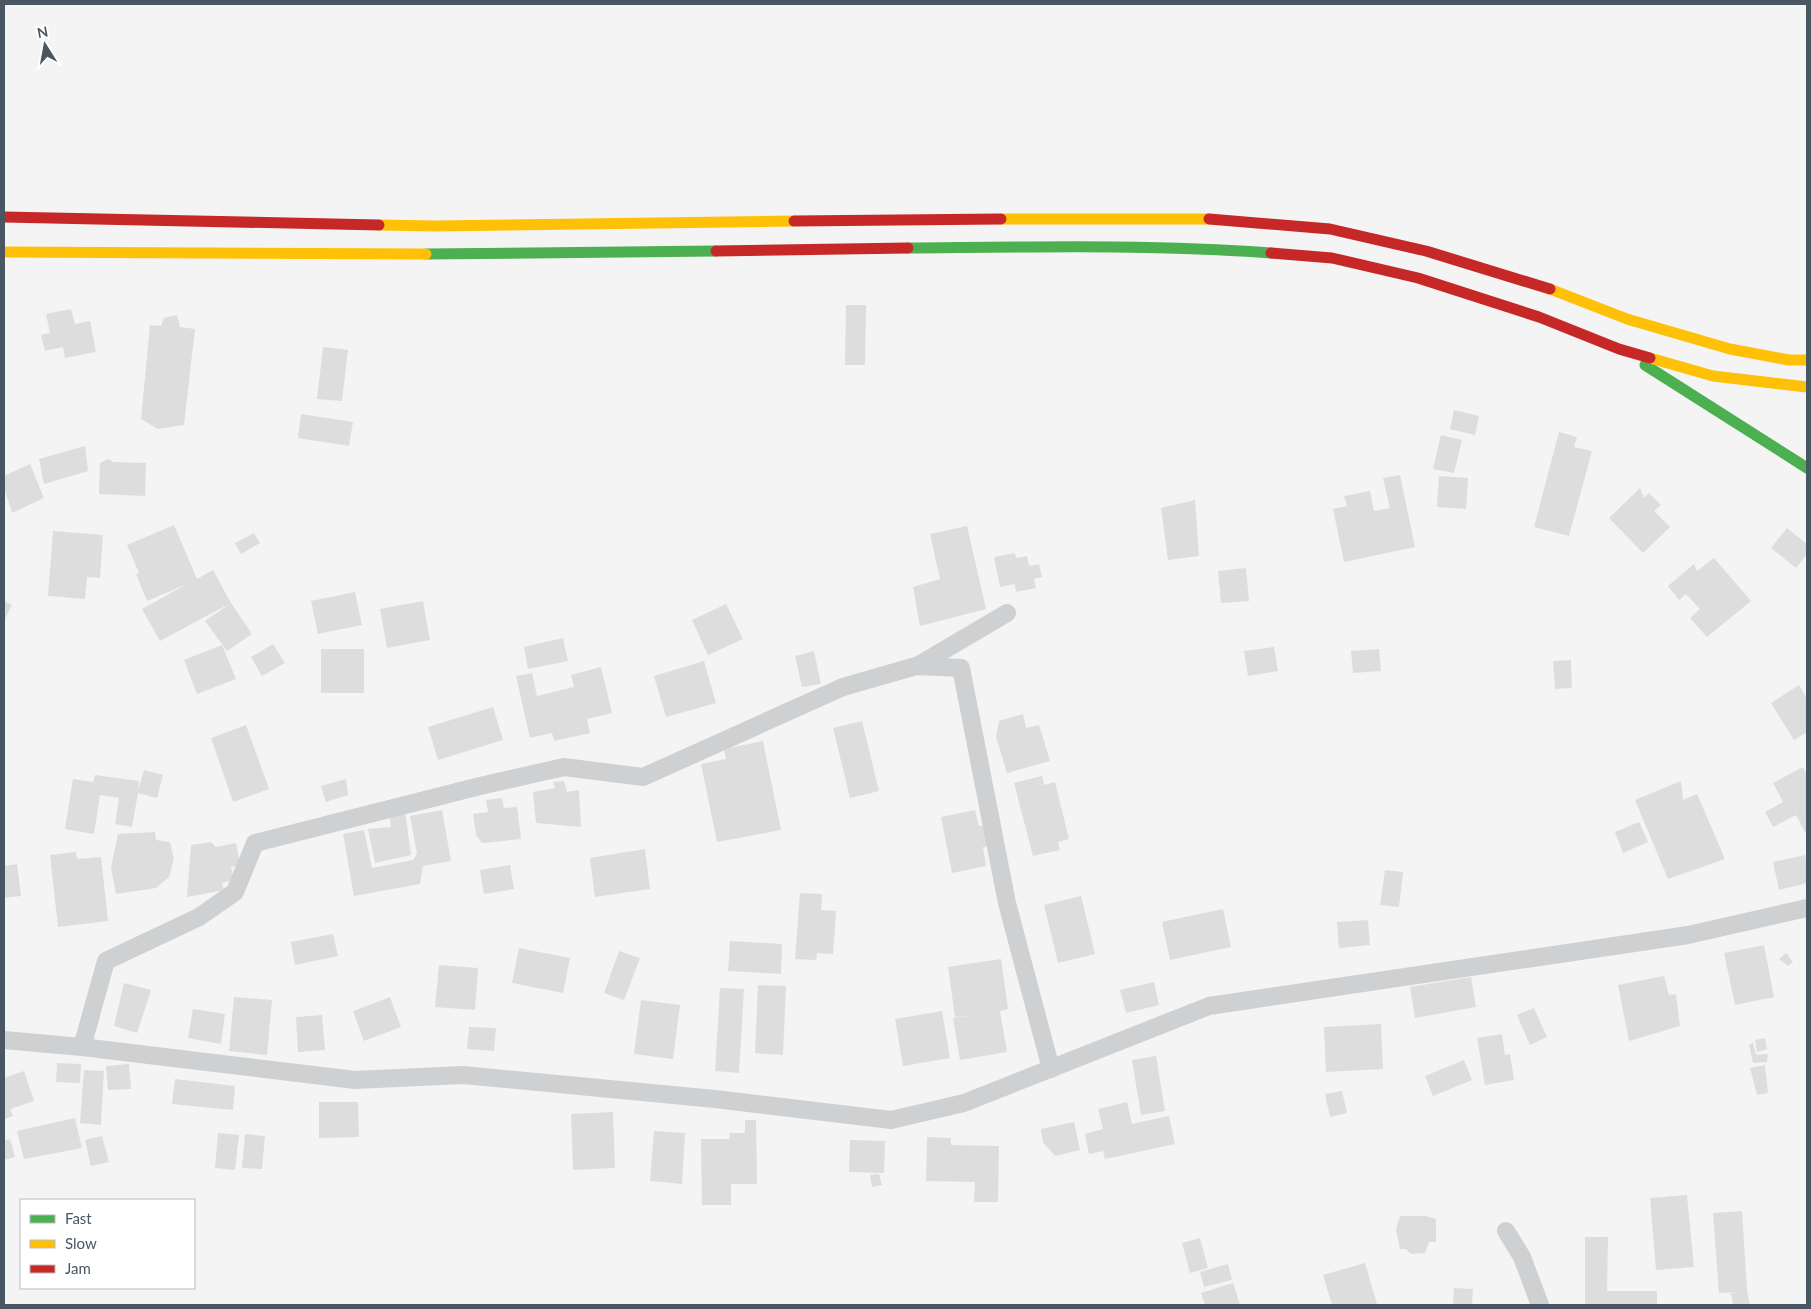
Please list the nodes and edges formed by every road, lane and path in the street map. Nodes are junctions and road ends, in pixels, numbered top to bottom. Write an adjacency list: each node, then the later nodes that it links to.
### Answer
1 (4, 217): 4 (main road)
2 (4, 252): 3 (main road)
3 (1619, 349): 5 (main road); 6 (main road)
4 (1807, 360)
5 (1807, 387)
6 (1807, 468)
7 (1007, 612): 8 (street)
8 (916, 666): 11 (street); 12 (street)
9 (1807, 908): 12 (street)
10 (4, 1040): 11 (street)
11 (82, 1047): 12 (street)
12 (1051, 1069)
13 (1506, 1231): 14 (street)
14 (1540, 1305)

